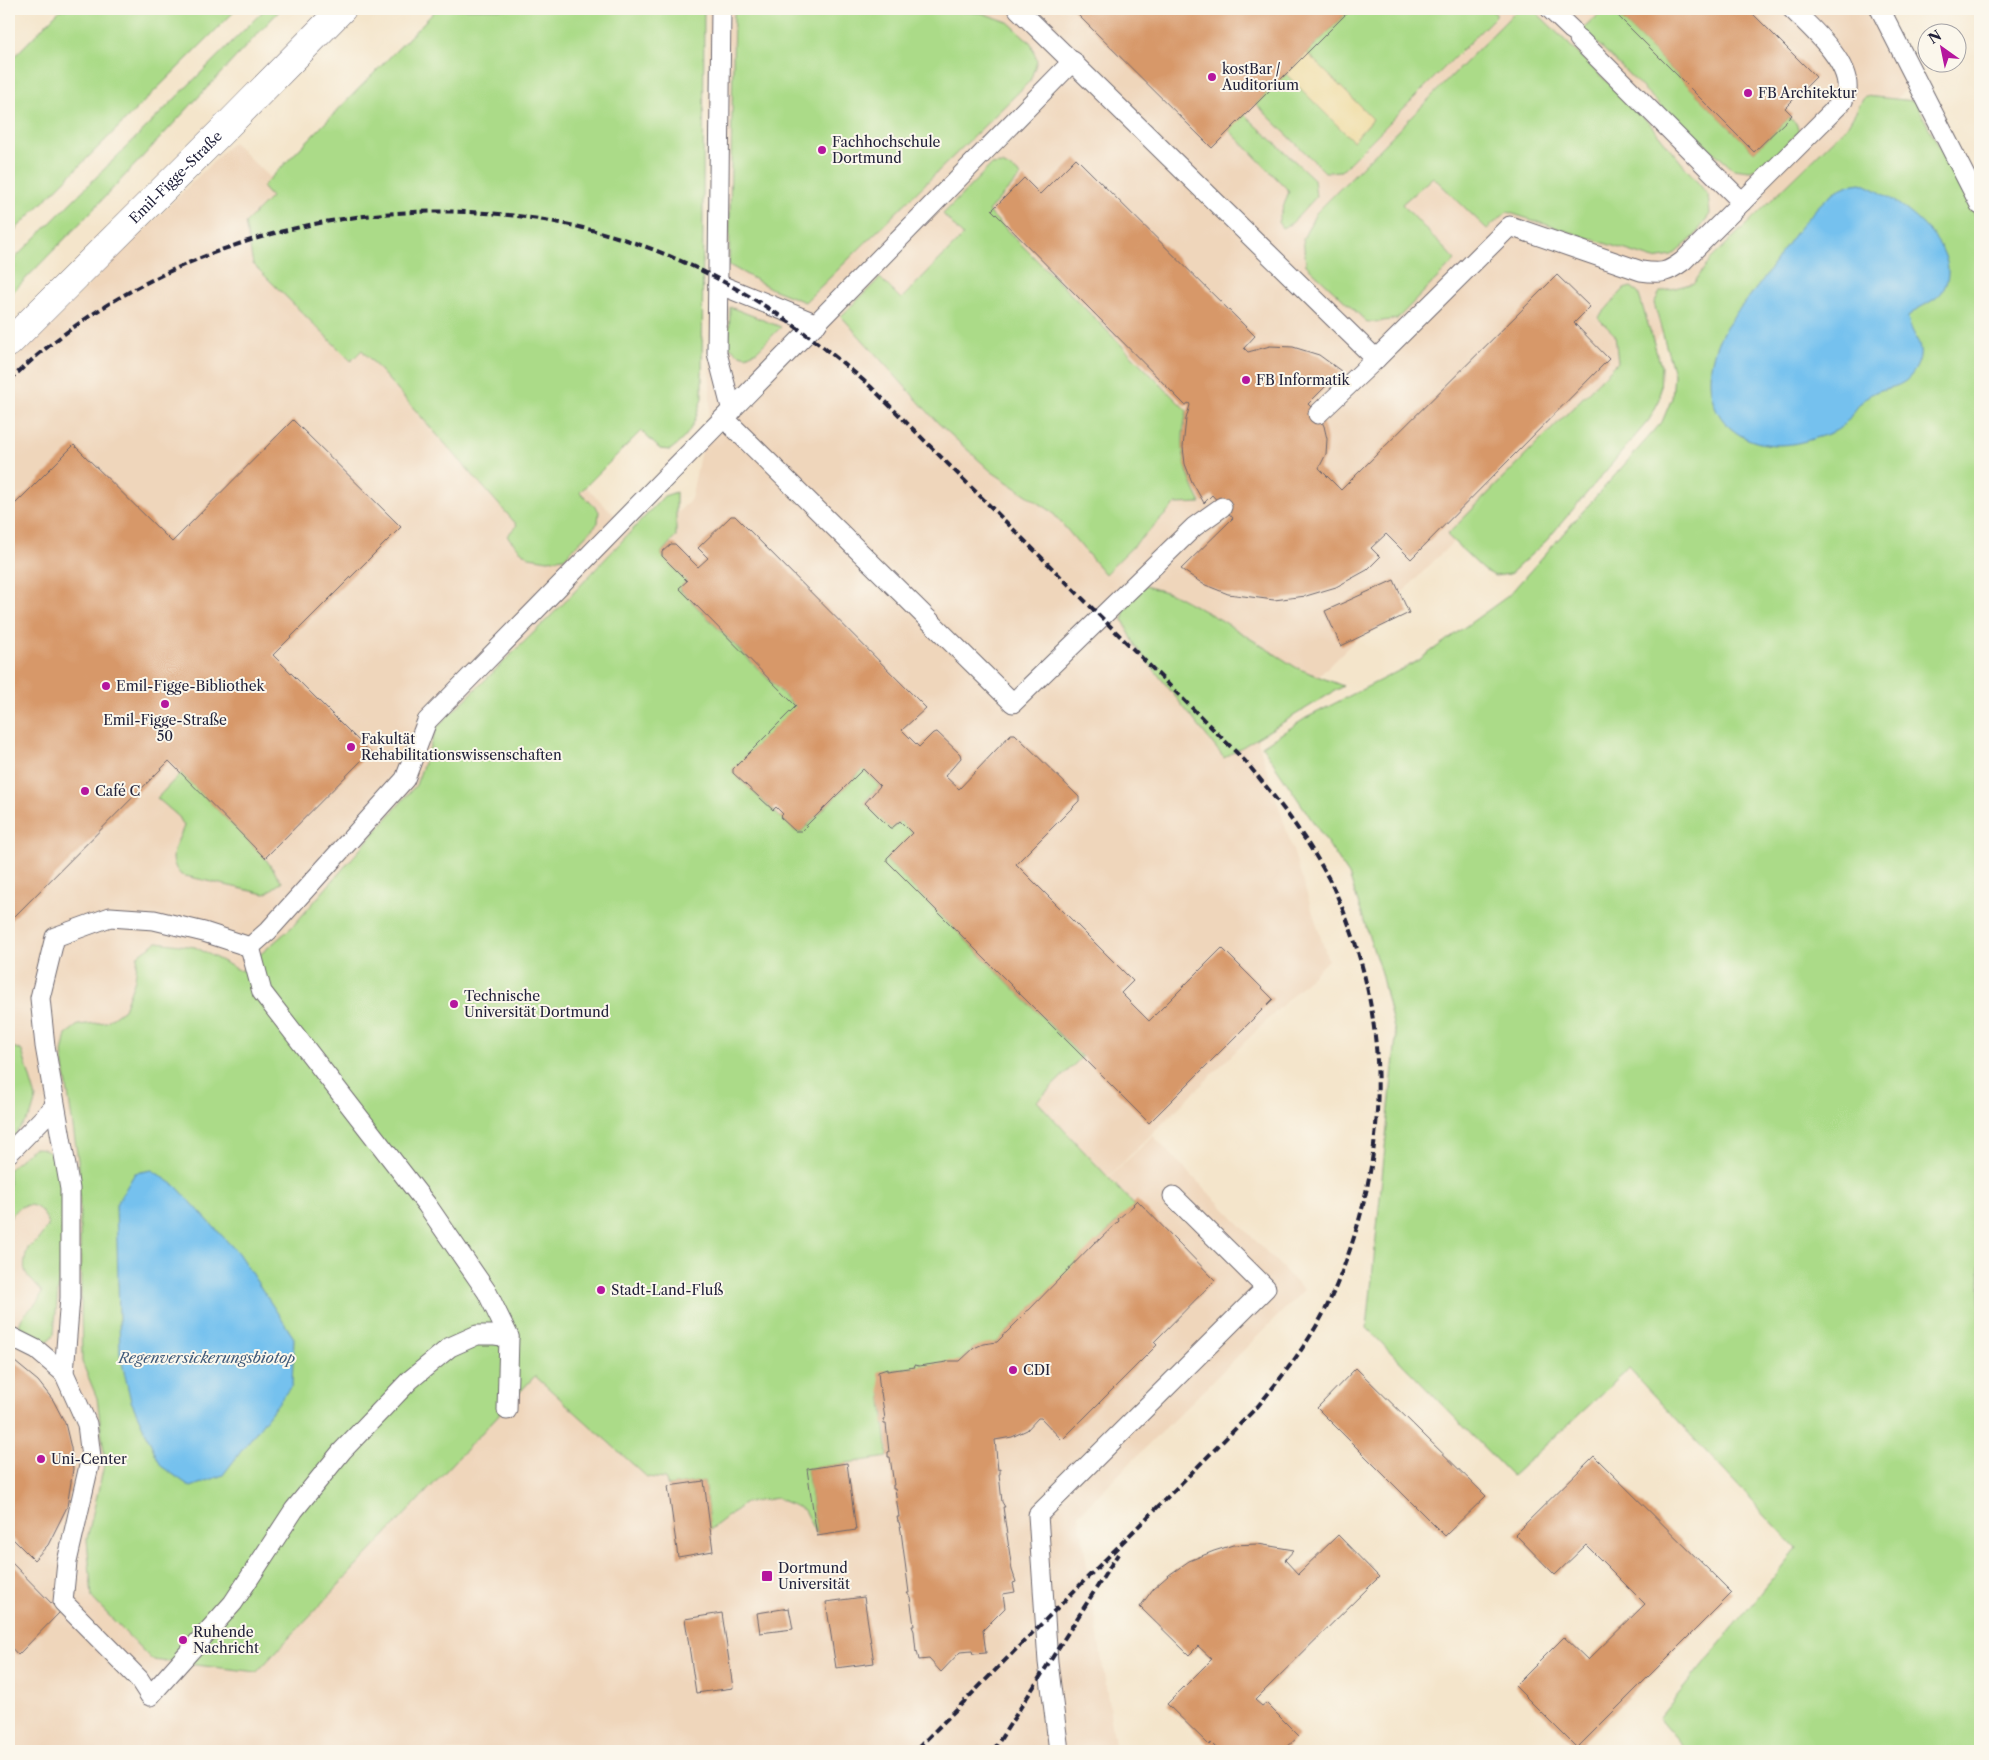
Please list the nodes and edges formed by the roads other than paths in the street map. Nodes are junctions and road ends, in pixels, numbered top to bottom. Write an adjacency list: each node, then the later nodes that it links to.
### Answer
1 (342, 9): 12 (street, Emil-Figge-Straße)
2 (721, 9): 10 (lane)
3 (1018, 9): 7 (lane)
4 (1550, 9): 8 (lane)
5 (1792, 9): 8 (lane)
6 (1880, 9): 9 (lane)
7 (1073, 61): 11 (lane); 13 (lane)
8 (1742, 202): 13 (lane)
9 (1980, 205)
10 (718, 284): 11 (lane); 14 (lane)
11 (817, 324): 14 (lane)
12 (9, 344)
13 (1376, 359): 15 (lane)
14 (728, 414): 16 (lane); 17 (lane)
15 (1318, 414)
16 (1222, 507)
17 (250, 947): 18 (lane); 22 (lane)
18 (55, 1106): 19 (lane); 23 (lane)
19 (9, 1153)
20 (1173, 1196): 25 (lane)
21 (9, 1336): 23 (lane)
22 (509, 1337): 23 (lane); 24 (lane)
23 (64, 1373)
24 (507, 1410)
25 (1059, 1751)

